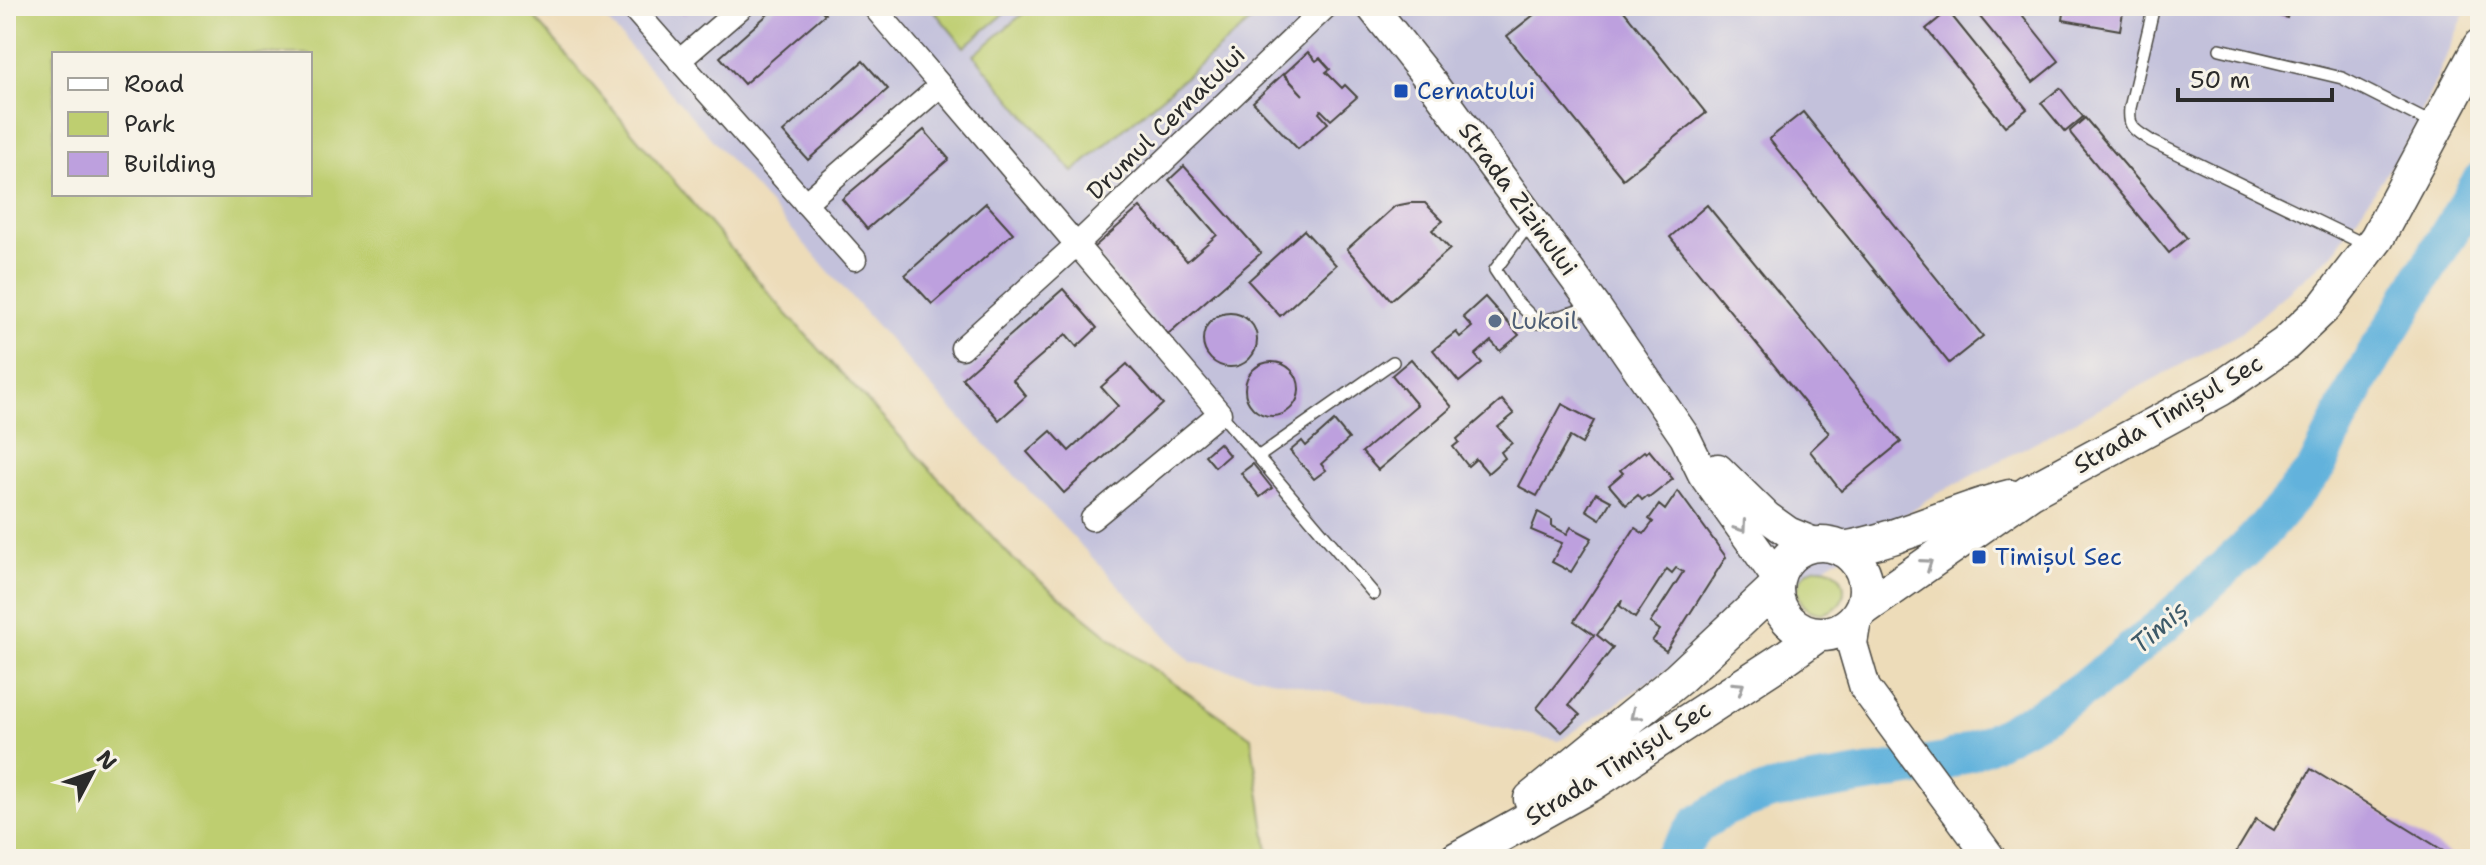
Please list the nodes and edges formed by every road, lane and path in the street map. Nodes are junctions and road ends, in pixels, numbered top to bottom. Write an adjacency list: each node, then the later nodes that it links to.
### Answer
1 (631, 6): 9 (street)
2 (743, 6): 9 (street)
3 (873, 6): 10 (street)
4 (1327, 6): 14 (street, Drumul Cernatului)
5 (1371, 6): 13 (main road, Strada Zizinului)
6 (2154, 6): 15 (lane)
7 (2480, 46): 11 (main road, Strada Timișul Sec)
8 (2220, 49): 11 (lane)
9 (679, 61): 12 (street)
10 (940, 86): 12 (street); 14 (street)
11 (2438, 127): 15 (main road, Strada Timișul Sec)
12 (805, 203): 16 (street)
13 (1534, 219): 17 (main road, Strada Zizinului); 17 (lane)
14 (1076, 245): 18 (street, Drumul Cernatului); 20 (street)
15 (2370, 247): 23 (main road, Strada Timișul Sec)
16 (855, 259)
17 (1595, 306): 21 (main road, Strada Zizinului)
18 (962, 348)
19 (1393, 362): 22 (lane)
20 (1220, 413): 22 (lane); 24 (street)
21 (1685, 437): 25 (main road, Strada Zizinului); 26 (main road, Strada Zizinului, one-way to 26)
22 (1258, 457): 27 (lane)
23 (2030, 492): 25 (main road, Strada Timișul Sec); 28 (main road, Strada Timișul Sec, one-way to 23)
24 (1092, 519)
25 (1830, 546): 26 (main road); 28 (main road)
26 (1776, 583): 29 (main road); 32 (main road, Strada Timișul Sec, one-way to 32)
27 (1374, 594)
28 (1859, 614): 29 (main road); 30 (main road)
29 (1821, 635): 30 (main road); 32 (main road, Strada Timișul Sec, one-way to 29)
30 (1868, 692): 31 (main road)
31 (1986, 851)
32 (1456, 859)

